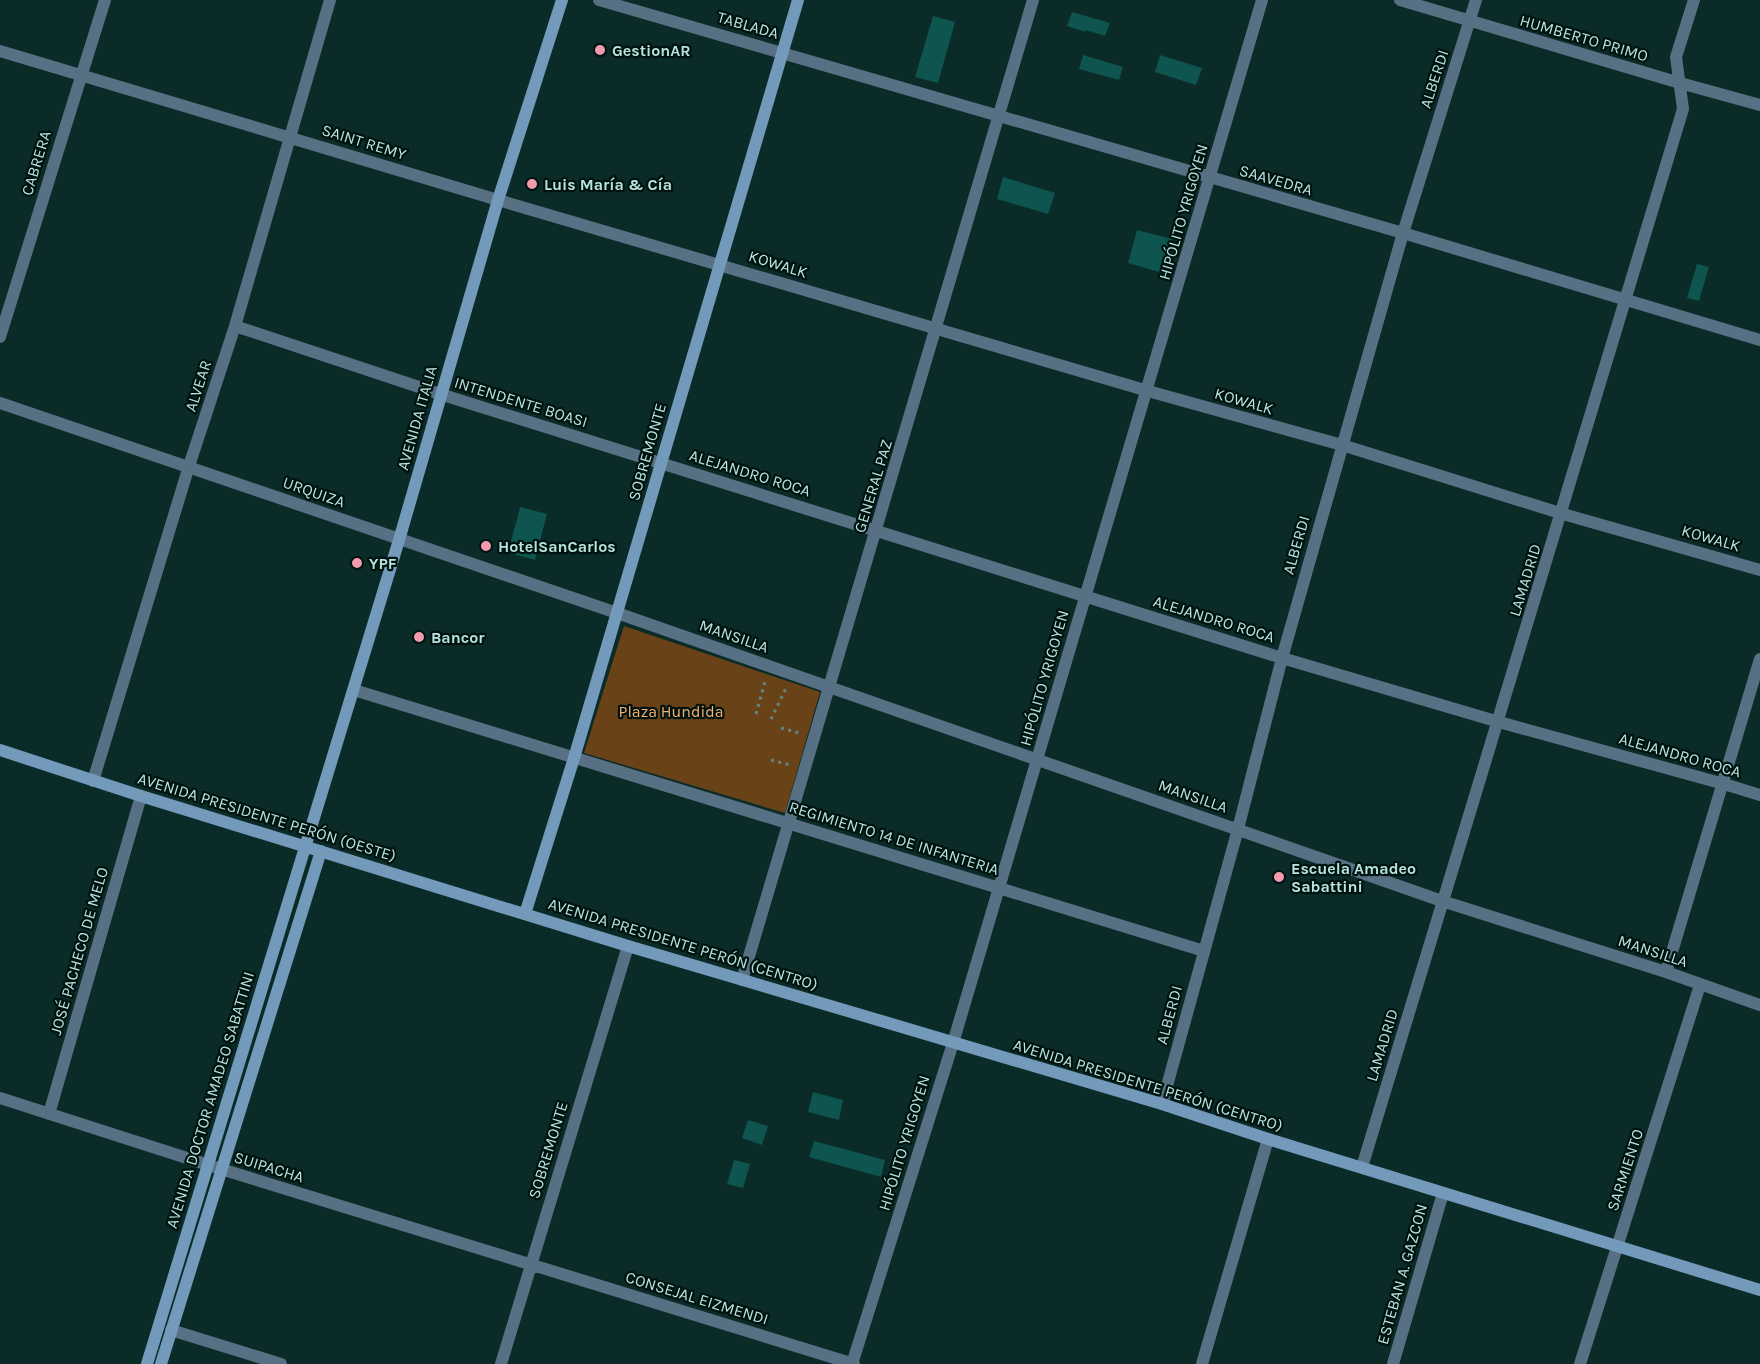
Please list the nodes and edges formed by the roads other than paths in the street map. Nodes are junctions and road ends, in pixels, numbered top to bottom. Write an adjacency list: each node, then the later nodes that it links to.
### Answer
1 (105, 0): 14 (street, CABRERA)
2 (330, 0): 18 (street, ALVEAR)
3 (562, 0): 20 (main road, AVENIDA ITALIA)
4 (599, 0): 13 (street, TABLADA)
5 (798, 0): 13 (main road, SOBREMONTE)
6 (1033, 0): 17 (street, GENERAL PAZ)
7 (1262, 0): 19 (street, HIPÓLITO YRIGOYEN)
8 (1400, 0): 11 (street, HUMBERTO PRIMO)
9 (1476, 0): 11 (street, ALBERDI)
10 (1694, 0): 15 (street, LAMADRID)
11 (1470, 21): 15 (street, HUMBERTO PRIMO); 21 (street, ALBERDI)
12 (0, 51): 14 (street, SAINT REMY)
13 (783, 52): 17 (street, SAAVEDRA); 22 (main road, SOBREMONTE)
14 (81, 74): 18 (street, SAINT REMY); 26 (street, CABRERA)
15 (1680, 83): 16 (street, HUMBERTO PRIMO); 23 (street, LAMADRID)
16 (1760, 105)
17 (998, 116): 19 (street, SAAVEDRA); 25 (street, GENERAL PAZ)
18 (290, 137): 20 (street, SAINT REMY); 24 (street, ALVEAR)
19 (1210, 178): 21 (street, SAAVEDRA); 28 (street, HIPÓLITO YRIGOYEN)
20 (498, 200): 22 (street, SAINT REMY); 29 (main road, AVENIDA ITALIA)
21 (1403, 233): 23 (street, SAAVEDRA); 31 (street, ALBERDI)
22 (720, 263): 25 (street, KOWALK); 32 (main road, SOBREMONTE)
23 (1627, 300): 27 (street, SAAVEDRA); 34 (street, LAMADRID)
24 (235, 326): 29 (street, INTENDENTE BOASI); 33 (street, ALVEAR)
25 (937, 329): 28 (street, KOWALK); 35 (street, GENERAL PAZ)
26 (0, 337)
27 (1760, 340)
28 (1148, 391): 31 (street, KOWALK); 38 (street, HIPÓLITO YRIGOYEN)
29 (440, 394): 32 (street, INTENDENTE BOASI); 36 (main road, AVENIDA ITALIA)
30 (0, 403): 33 (street, URQUIZA)
31 (1342, 445): 34 (street, KOWALK); 40 (street, ALBERDI)
32 (662, 462): 35 (street, ALEJANDRO ROCA); 39 (main road, SOBREMONTE)
33 (189, 466): 36 (street, URQUIZA); 48 (street, ALVEAR)
34 (1563, 513): 37 (street, KOWALK); 44 (street, LAMADRID)
35 (877, 530): 38 (street, ALEJANDRO ROCA); 42 (street, GENERAL PAZ)
36 (399, 540): 39 (street, URQUIZA); 43 (main road, AVENIDA ITALIA)
37 (1760, 570)
38 (1085, 596): 40 (street, ALEJANDRO ROCA); 47 (street, HIPÓLITO YRIGOYEN)
39 (617, 613): 42 (street, MANSILLA); 46 (main road, SOBREMONTE)
40 (1281, 658): 44 (street, ALEJANDRO ROCA); 53 (street, ALBERDI)
41 (1760, 659): 49 (street)
42 (830, 687): 47 (street, MANSILLA); 52 (street, GENERAL PAZ)
43 (354, 690): 46 (street, REGIMIENTO 14 DE INFANTERIA); 54 (main road, AVENIDA ITALIA)
44 (1499, 722): 49 (street, ALEJANDRO ROCA); 57 (street, LAMADRID)
45 (0, 750): 48 (main road, AVENIDA PRESIDENTE PERÓN (OESTE))
46 (574, 758): 52 (street, REGIMIENTO 14 DE INFANTERIA); 58 (main road, SOBREMONTE)
47 (1037, 760): 53 (street, MANSILLA); 56 (street, HIPÓLITO YRIGOYEN)
48 (93, 781): 51 (main road, AVENIDA PRESIDENTE PERÓN (OESTE))
49 (1724, 784): 50 (street, ALEJANDRO ROCA); 61 (street)
50 (1760, 795)
51 (141, 796): 54 (main road, AVENIDA PRESIDENTE PERÓN (OESTE)); 68 (street, JOSÉ PACHECO DE MELO)
52 (790, 822): 56 (street, REGIMIENTO 14 DE INFANTERIA); 62 (street, GENERAL PAZ)
53 (1238, 829): 57 (street, MANSILLA); 60 (street, ALBERDI)
54 (305, 845): 55 (main road, AVENIDA PRESIDENTE PERÓN (OESTE)); 70 (main road, AVENIDA DOCTOR AMADEO SABATTINI)
55 (321, 851): 58 (main road, AVENIDA PRESIDENTE PERÓN (OESTE)); 72 (main road, AVENIDA DOCTOR AMADEO SABATTINI)
56 (998, 888): 60 (street, REGIMIENTO 14 DE INFANTERIA); 65 (street, HIPÓLITO YRIGOYEN)
57 (1442, 901): 61 (street, MANSILLA); 71 (street, LAMADRID)
58 (525, 914): 59 (main road, AVENIDA PRESIDENTE PERÓN (CENTRO))
59 (628, 946): 62 (main road, AVENIDA PRESIDENTE PERÓN (CENTRO)); 75 (street, SOBREMONTE)
60 (1204, 951): 67 (street, ALBERDI)
61 (1666, 972): 63 (street, MANSILLA)
62 (742, 980): 65 (main road, AVENIDA PRESIDENTE PERÓN (CENTRO))
63 (1700, 985): 64 (street, MANSILLA); 74 (street, SARMIENTO)
64 (1760, 1005)
65 (953, 1043): 67 (main road, AVENIDA PRESIDENTE PERÓN (CENTRO)); 82 (street, HIPÓLITO YRIGOYEN)
66 (0, 1098): 68 (street, SUIPACHA)
67 (1162, 1104): 69 (main road, AVENIDA PRESIDENTE PERÓN (CENTRO))
68 (49, 1114): 70 (street, SUIPACHA)
69 (1268, 1139): 71 (main road, AVENIDA PRESIDENTE PERÓN (CENTRO)); 83 (street)
70 (207, 1164): 72 (street, SUIPACHA); 78 (main road, AVENIDA DOCTOR AMADEO SABATTINI)
71 (1362, 1167): 73 (main road, AVENIDA PRESIDENTE PERÓN (CENTRO))
72 (220, 1169): 75 (street, SUIPACHA); 77 (main road, AVENIDA DOCTOR AMADEO SABATTINI)
73 (1443, 1193): 74 (main road, AVENIDA PRESIDENTE PERÓN (CENTRO)); 84 (street, ESTEBAN A. GAZCON)
74 (1618, 1247): 76 (main road, AVENIDA PRESIDENTE PERÓN (CENTRO)); 85 (street, SARMIENTO)
75 (530, 1264): 81 (street, SOBREMONTE); 82 (street, CONSEJAL EIZMENDI)
76 (1760, 1290)
77 (171, 1330): 79 (main road, AVENIDA DOCTOR AMADEO SABATTINI); 80 (street)
78 (147, 1364)
79 (161, 1364)
80 (281, 1364)
81 (501, 1364)
82 (853, 1364)
83 (1202, 1364)
84 (1393, 1364)
85 (1580, 1364)

